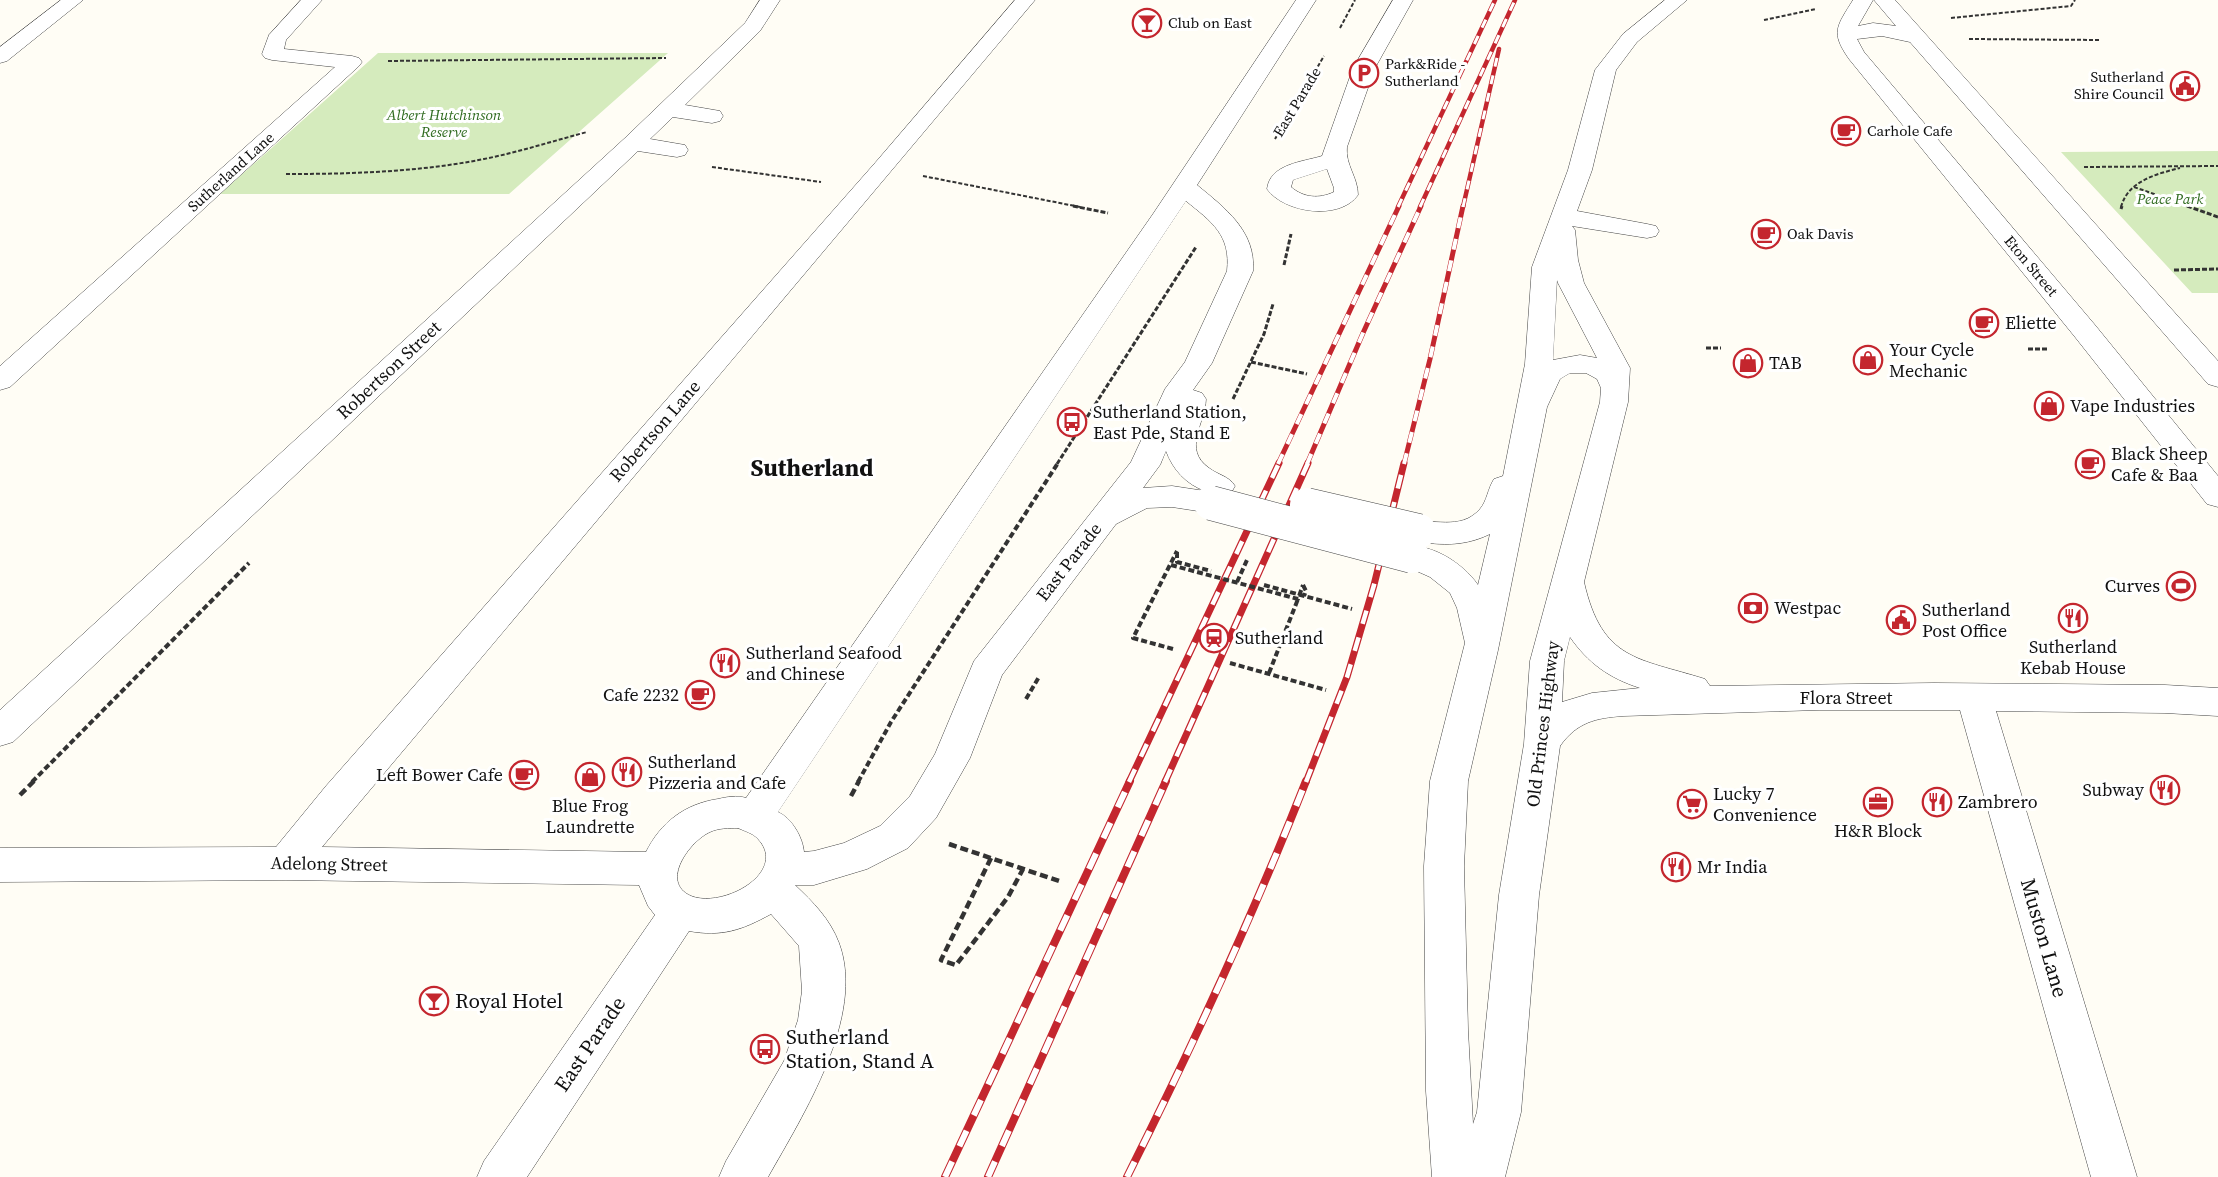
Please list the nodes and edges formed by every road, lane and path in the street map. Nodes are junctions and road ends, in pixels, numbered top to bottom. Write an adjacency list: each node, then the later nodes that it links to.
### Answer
1 (72, 0): 17 (street)
2 (312, 0): 19 (street)
3 (770, 0): 20 (street, Robertson Street)
4 (1025, 0): 31 (street, Robertson Lane)
5 (1306, 0): 34 (street)
6 (1356, 0): 11 (path)
7 (1403, 0): 26 (street)
8 (1677, 0): 37 (street, Old Princes Highway)
9 (1863, 0): 12 (street)
10 (1884, 0): 13 (street)
11 (1339, 29)
12 (1846, 36): 13 (street); 53 (street, Eton Street)
13 (1918, 39): 28 (street)
14 (1961, 39): 15 (path)
15 (2100, 40)
16 (1328, 49): 24 (path, East Parade)
17 (0, 57)
18 (669, 58): 19 (path)
19 (352, 62): 32 (street, Sutherland Lane)
20 (667, 109): 21 (street); 23 (street, Robertson Street)
21 (712, 116)
22 (588, 132): 32 (path)
23 (633, 143): 25 (street); 73 (street, Robertson Street)
24 (1270, 145)
25 (677, 150)
26 (1333, 160)
27 (701, 166): 31 (path)
28 (2031, 166): 29 (path); 47 (street)
29 (2188, 166): 30 (path); 33 (path)
30 (2218, 166)
31 (874, 178): 36 (path); 79 (street, Robertson Lane)
32 (218, 184): 48 (street, Sutherland Lane)
33 (2133, 187): 35 (path); 38 (path)
34 (1185, 188): 45 (street, East Parade); 76 (street)
35 (2121, 210)
36 (1108, 213)
37 (1563, 216): 39 (street); 49 (street, Old Princes Highway); 51 (street, Old Princes Highway)
38 (2218, 217)
39 (1647, 231)
40 (1197, 246): 75 (path)
41 (2218, 269): 42 (path)
42 (2168, 270)
43 (1706, 348): 44 (path)
44 (1721, 348)
45 (1198, 363): 52 (street); 55 (street, East Parade)
46 (1306, 374): 50 (path)
47 (2218, 378)
48 (0, 381)
49 (1616, 389): 51 (street); 58 (street, Old Princes Highway)
50 (1231, 405)
51 (1530, 421): 54 (street); 64 (street, Old Princes Highway)
52 (1216, 494): 54 (street, bridge); 55 (street)
53 (2218, 497)
54 (1416, 544): 64 (street)
55 (1078, 551): 83 (street, East Parade)
56 (1171, 565): 57 (path); 61 (path, bridge); 63 (path)
57 (1211, 571)
58 (1567, 579): 69 (street); 74 (street, Old Princes Highway)
59 (1264, 585): 60 (path)
60 (1304, 596): 61 (path, bridge); 62 (path)
61 (1298, 599): 66 (path)
62 (1352, 609)
63 (1173, 650)
64 (1481, 650): 88 (street, Old Princes Highway)
65 (1230, 663): 66 (path)
66 (1269, 674): 67 (path)
67 (1326, 690)
68 (2218, 694): 71 (street, Flora Street)
69 (1785, 698): 70 (street, Flora Street); 74 (street, Flora Street)
70 (1974, 698): 71 (street, Flora Street); 90 (street, Muston Lane)
71 (2165, 699): 72 (street, Flora Street)
72 (2218, 702)
73 (0, 732)
74 (1542, 744): 89 (street, Old Princes Highway)
75 (851, 796)
76 (755, 816): 81 (street); 83 (street)
77 (947, 844): 78 (path)
78 (991, 858): 82 (path); 82 (path)
79 (286, 863): 80 (street, Adelong Street); 81 (street, Adelong Street)
80 (0, 865)
81 (658, 869): 85 (street)
82 (1023, 869): 84 (path)
83 (777, 879): 85 (street); 87 (street)
84 (1062, 882)
85 (680, 911): 86 (street, East Parade)
86 (500, 1177)
87 (742, 1177)
88 (1455, 1177)
89 (1482, 1177)
90 (2114, 1177)

